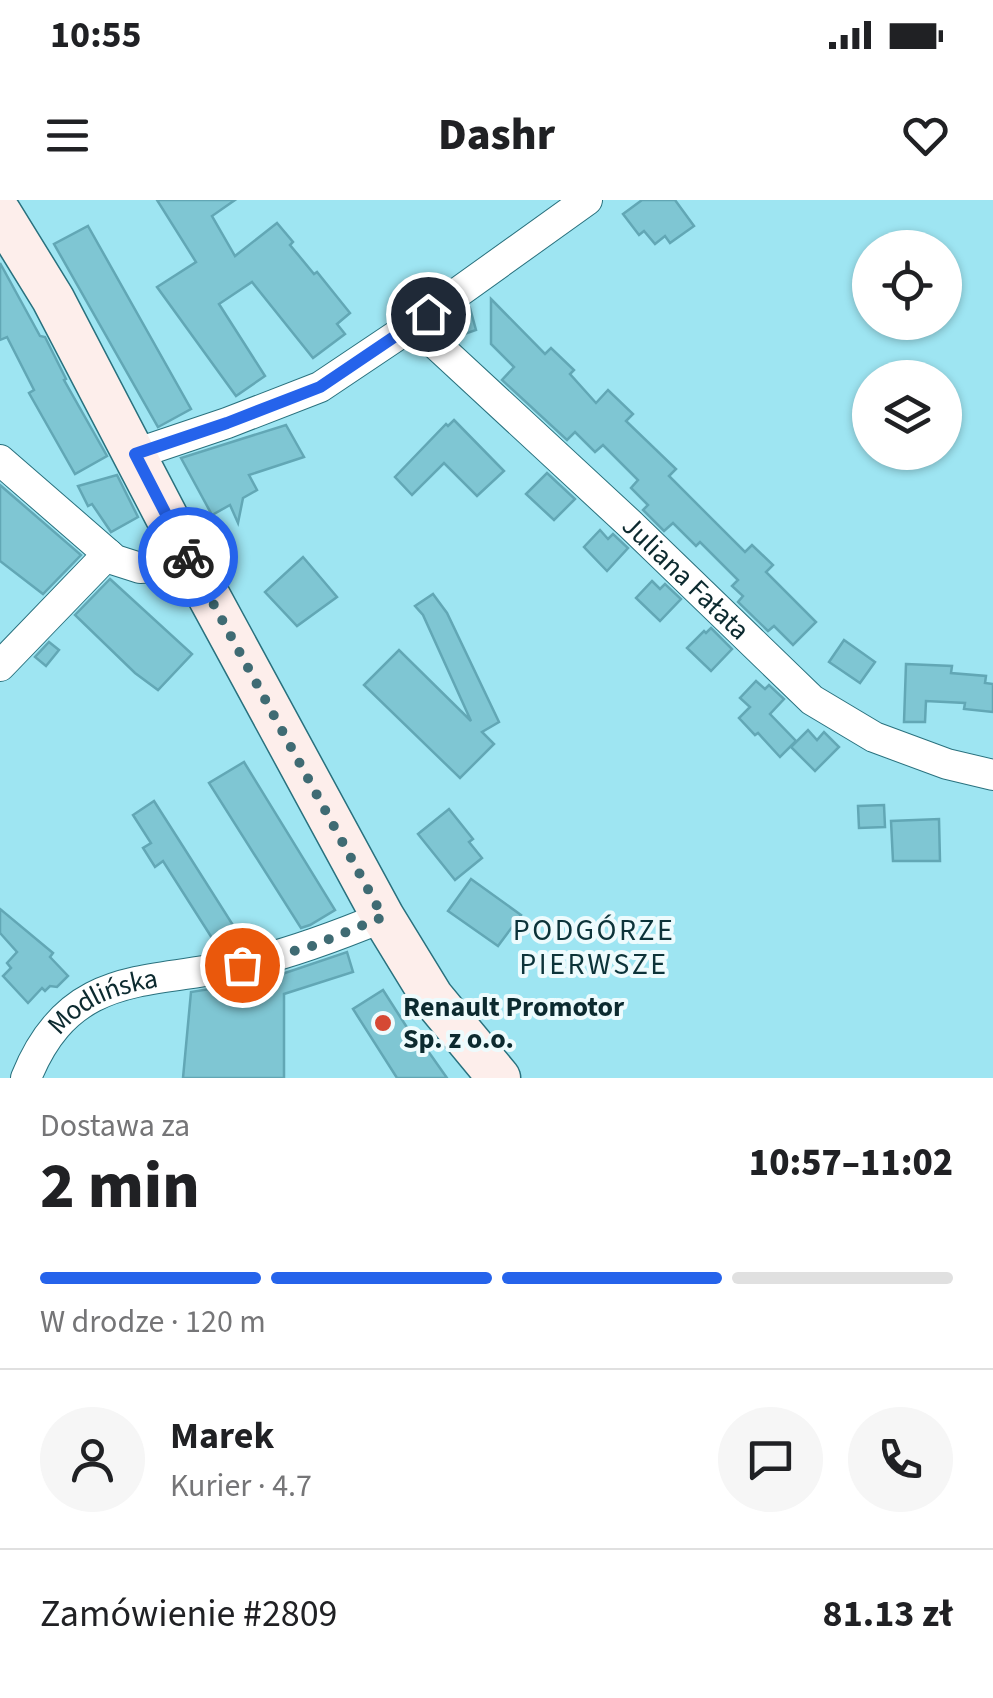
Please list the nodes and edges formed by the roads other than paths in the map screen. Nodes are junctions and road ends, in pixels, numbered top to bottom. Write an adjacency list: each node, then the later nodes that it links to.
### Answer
1 (587, 200): 3 (street)
2 (0, 213): 4 (street)
3 (414, 324): 4 (street); 9 (street, Juliana Fałata)
4 (135, 454): 7 (street)
5 (0, 460): 6 (street)
6 (108, 554): 7 (street); 8 (street)
7 (187, 556): 10 (street)
8 (0, 666)
9 (993, 775)
10 (383, 917): 11 (street, Modlińska); 12 (street)
11 (26, 1078)
12 (500, 1078)

